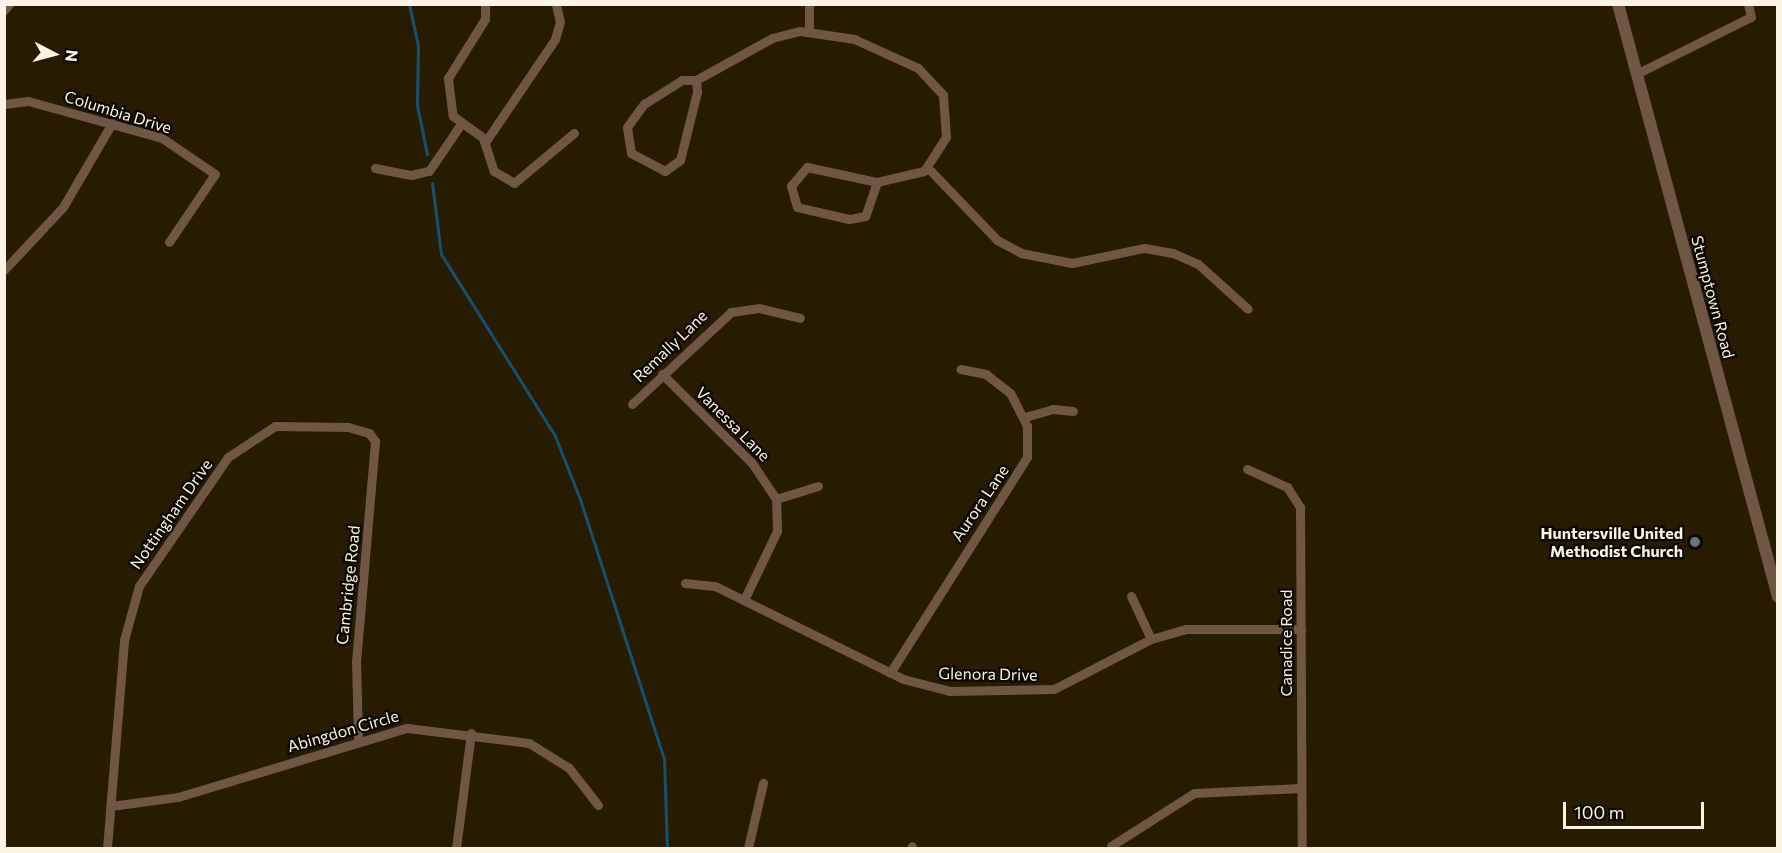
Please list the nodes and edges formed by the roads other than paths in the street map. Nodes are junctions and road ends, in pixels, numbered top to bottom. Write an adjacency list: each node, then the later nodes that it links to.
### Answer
1 (9, 4): 7 (street)
2 (485, 4): 13 (street)
3 (556, 4): 15 (street)
4 (809, 4): 8 (street)
5 (1618, 4): 9 (street, Stumptown Road)
6 (1748, 4): 9 (street)
7 (4, 10)
8 (808, 31): 10 (street); 17 (street)
9 (1636, 74): 34 (street, Stumptown Road)
10 (696, 80): 10 (street)
11 (4, 104): 12 (street, Columbia Drive)
12 (112, 123): 19 (street, Columbia Drive); 20 (street)
13 (461, 124): 15 (street); 16 (street)
14 (574, 133): 15 (street)
15 (486, 141)
16 (375, 168)
17 (928, 168): 18 (street); 21 (street)
18 (877, 182): 18 (street)
19 (169, 242)
20 (4, 270)
21 (1248, 309)
22 (800, 318): 24 (street, Remally Lane)
23 (960, 369): 27 (street)
24 (662, 374): 25 (street, Remally Lane); 31 (street, Vanessa Lane)
25 (632, 404)
26 (1073, 411): 27 (street)
27 (1025, 417): 38 (street, Aurora Lane)
28 (372, 435): 40 (street, Cambridge Road); 44 (street, Nottingham Drive)
29 (1247, 469): 36 (street, Canadice Road)
30 (818, 486): 31 (street)
31 (776, 499): 35 (street)
32 (686, 583): 35 (street, Glenora Drive)
33 (1131, 596): 37 (street)
34 (1778, 597)
35 (744, 600): 38 (street, Glenora Drive)
36 (1301, 629): 37 (street, Glenora Drive); 42 (street, Canadice Road)
37 (1151, 639): 38 (street, Glenora Drive)
38 (890, 673)
39 (471, 733): 40 (street, Abingdon Circle); 43 (street, Abingdon Circle); 47 (street)
40 (358, 739): 44 (street, Abingdon Circle)
41 (763, 783): 48 (street)
42 (1301, 788): 45 (street); 49 (street, Canadice Road)
43 (598, 805)
44 (111, 806): 46 (street, Nottingham Drive)
45 (1111, 846)
46 (107, 849)
47 (456, 849)
48 (748, 849)
49 (1302, 849)

